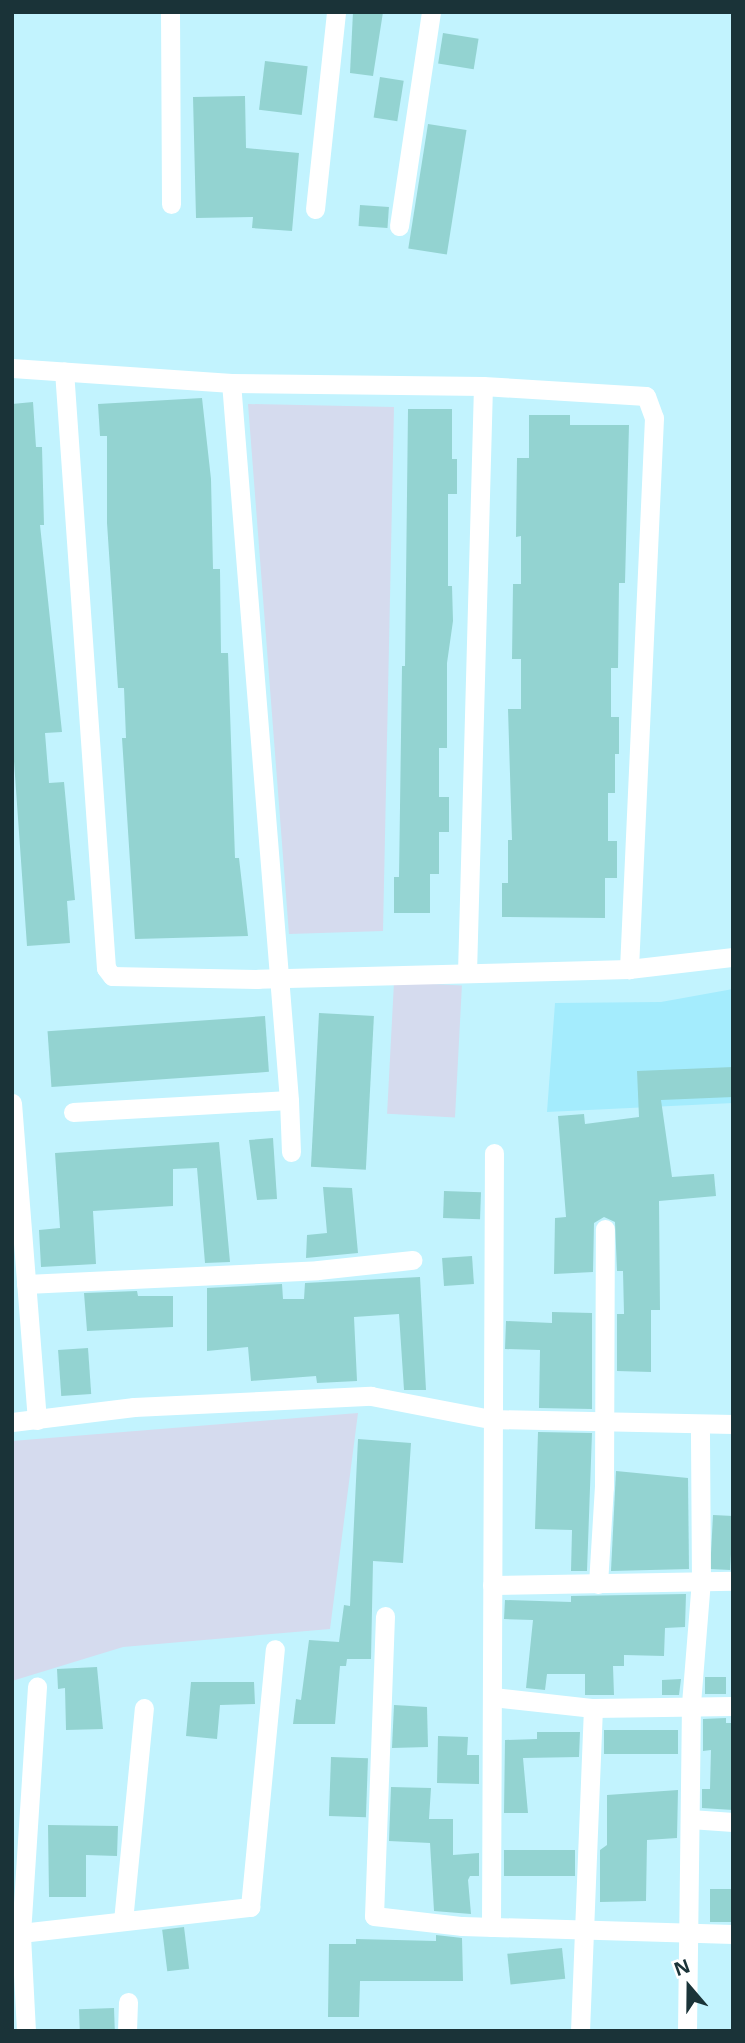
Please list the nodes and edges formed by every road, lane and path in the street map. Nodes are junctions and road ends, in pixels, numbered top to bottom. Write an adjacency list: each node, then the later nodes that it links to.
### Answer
1 (170, 12): 4 (street)
2 (336, 12): 5 (street)
3 (431, 12): 6 (street)
4 (171, 204)
5 (315, 209)
6 (399, 226)
7 (12, 368): 8 (street)
8 (64, 371): 9 (street); 14 (street)
9 (231, 383): 10 (street); 14 (street)
10 (483, 386): 12 (street); 13 (street)
11 (733, 957): 12 (street)
12 (629, 969): 13 (street)
13 (467, 973): 14 (street)
14 (282, 978): 15 (street)
15 (289, 1100): 17 (street); 18 (street)
16 (12, 1103): 20 (street)
17 (73, 1112)
18 (291, 1152)
19 (494, 1153): 24 (street)
20 (17, 1197): 23 (street)
21 (604, 1229): 26 (street)
22 (412, 1259): 23 (street)
23 (26, 1284): 25 (street)
24 (491, 1419): 25 (street); 26 (street); 33 (street)
25 (37, 1420): 27 (street)
26 (604, 1421): 28 (street); 32 (street)
27 (12, 1422)
28 (700, 1424): 29 (street); 30 (street)
29 (733, 1424)
30 (701, 1581): 31 (street); 32 (street); 38 (street)
31 (733, 1581)
32 (598, 1584): 33 (street)
33 (492, 1585): 37 (street)
34 (385, 1616): 45 (street)
35 (275, 1649): 44 (street)
36 (37, 1687): 48 (street)
37 (493, 1696): 41 (street); 45 (street)
38 (691, 1704): 39 (street); 41 (street); 42 (street)
39 (733, 1706)
40 (144, 1708): 44 (street)
41 (593, 1709): 46 (street)
42 (690, 1819): 43 (street); 47 (street)
43 (733, 1822)
44 (123, 1921): 48 (street)
45 (491, 1927): 46 (street)
46 (587, 1931): 47 (street); 53 (street)
47 (687, 1933): 49 (street); 54 (street)
48 (17, 1934): 51 (street)
49 (733, 1934)
50 (128, 2002): 52 (street)
51 (26, 2031)
52 (127, 2031)
53 (580, 2031)
54 (687, 2031)

